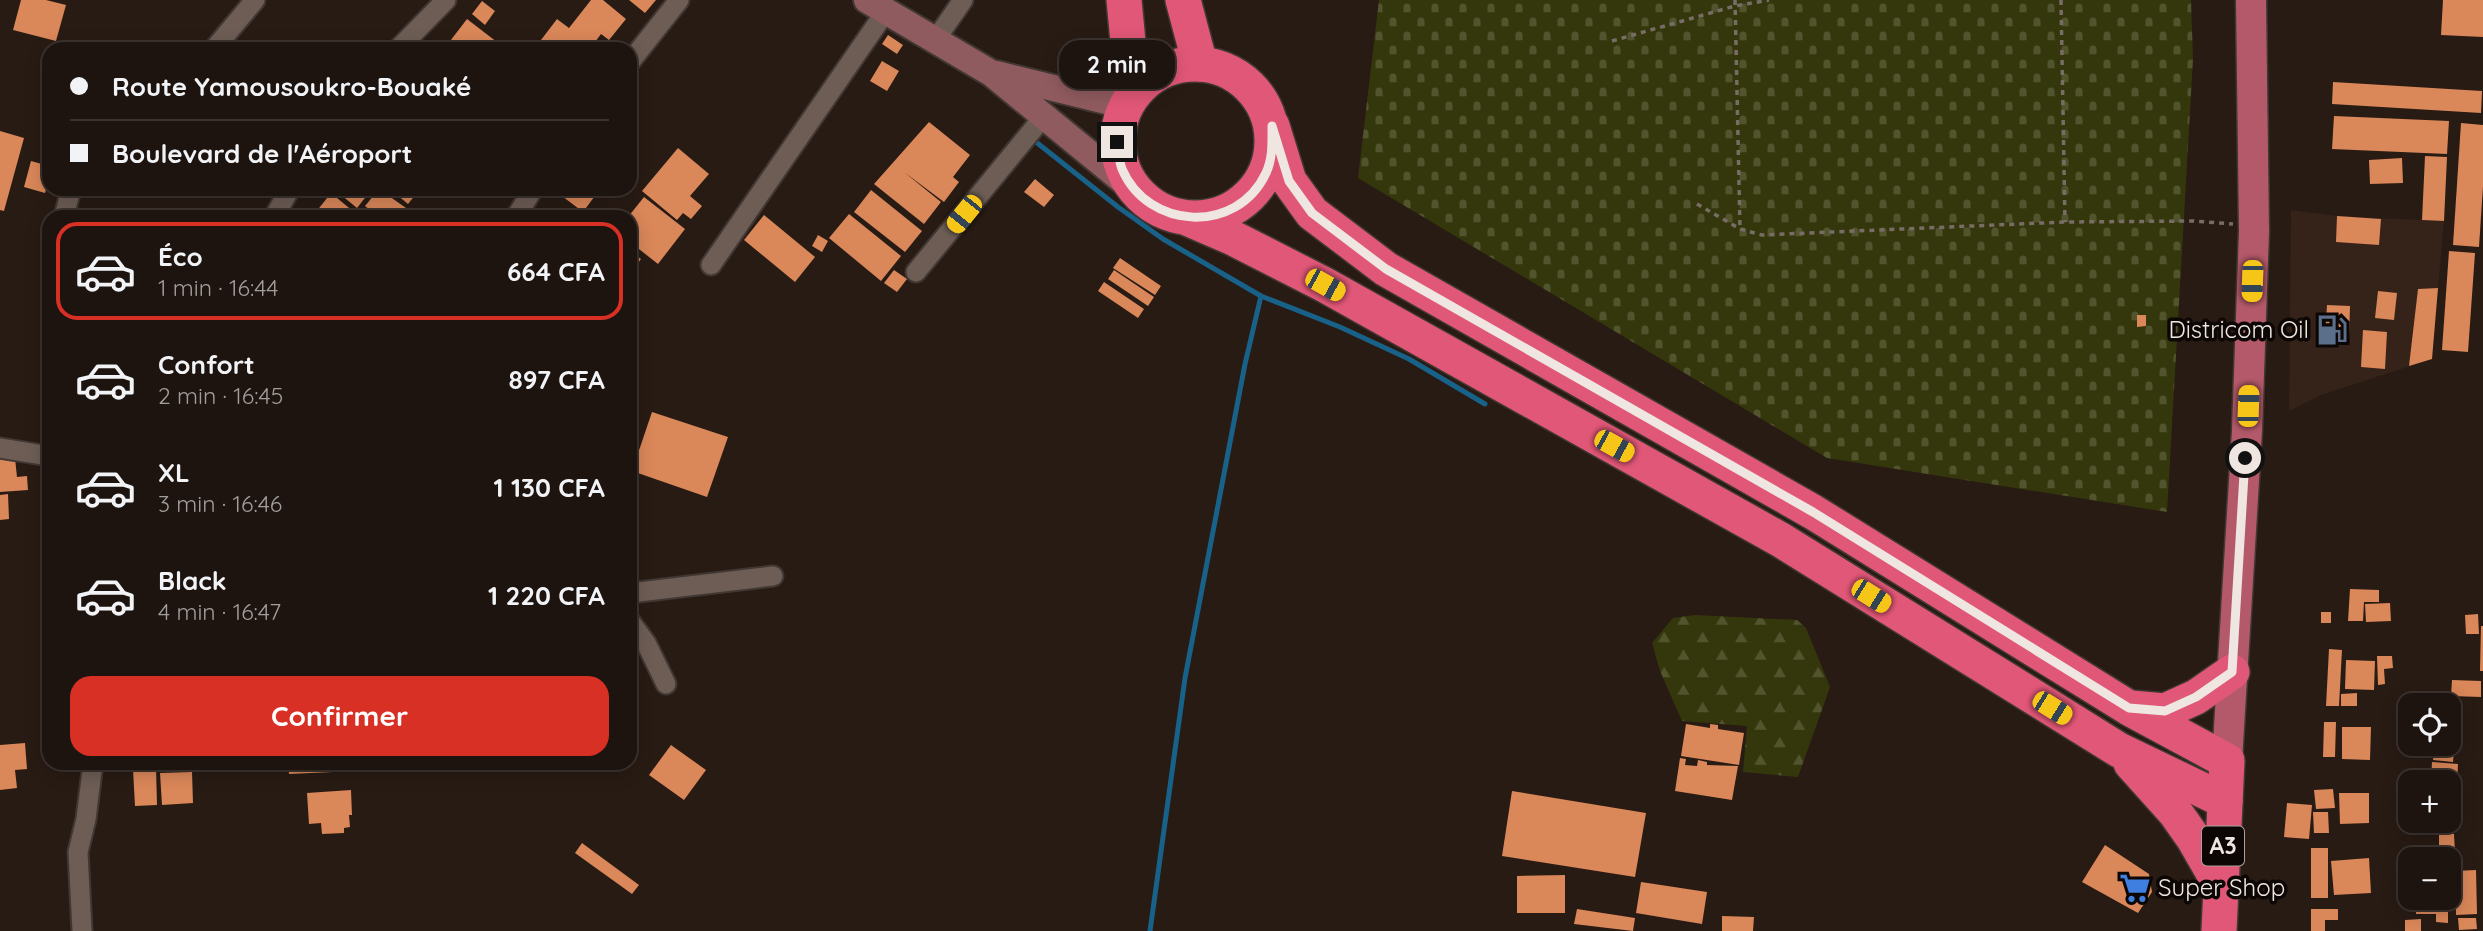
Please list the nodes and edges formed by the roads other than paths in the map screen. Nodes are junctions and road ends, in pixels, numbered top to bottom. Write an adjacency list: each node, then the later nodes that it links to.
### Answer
1 (255, 0): 10 (street)
2 (446, 0): 11 (street)
3 (679, 0): 12 (street)
4 (963, 0): 9 (street)
5 (1124, 0): 15 (highway)
6 (1183, 0): 13 (highway)
7 (2251, 0): 27 (main road, A3)
8 (876, 5): 9 (street); 20 (street)
9 (936, 40): 14 (street)
10 (220, 42)
11 (405, 42)
12 (637, 53)
13 (1200, 64): 15 (highway); 17 (highway)
14 (991, 73): 15 (street); 16 (street)
15 (1130, 100): 18 (highway)
16 (1044, 116): 18 (street); 21 (street)
17 (1272, 126): 19 (highway); 29 (highway)
18 (1134, 190): 19 (highway)
19 (1189, 219): 30 (highway)
20 (711, 265)
21 (916, 272)
22 (0, 448): 23 (street)
23 (42, 455)
24 (773, 576): 25 (street)
25 (637, 592)
26 (637, 631): 28 (street)
27 (2232, 672): 29 (highway); 31 (main road, A3)
28 (666, 684)
29 (2129, 708): 31 (highway)
30 (2119, 750): 33 (highway); 34 (highway)
31 (2227, 761): 33 (highway, A3)
32 (92, 770): 35 (street)
33 (2225, 801): 34 (highway, A3)
34 (2221, 886): 36 (highway, A3)
35 (82, 931)
36 (2219, 931)

